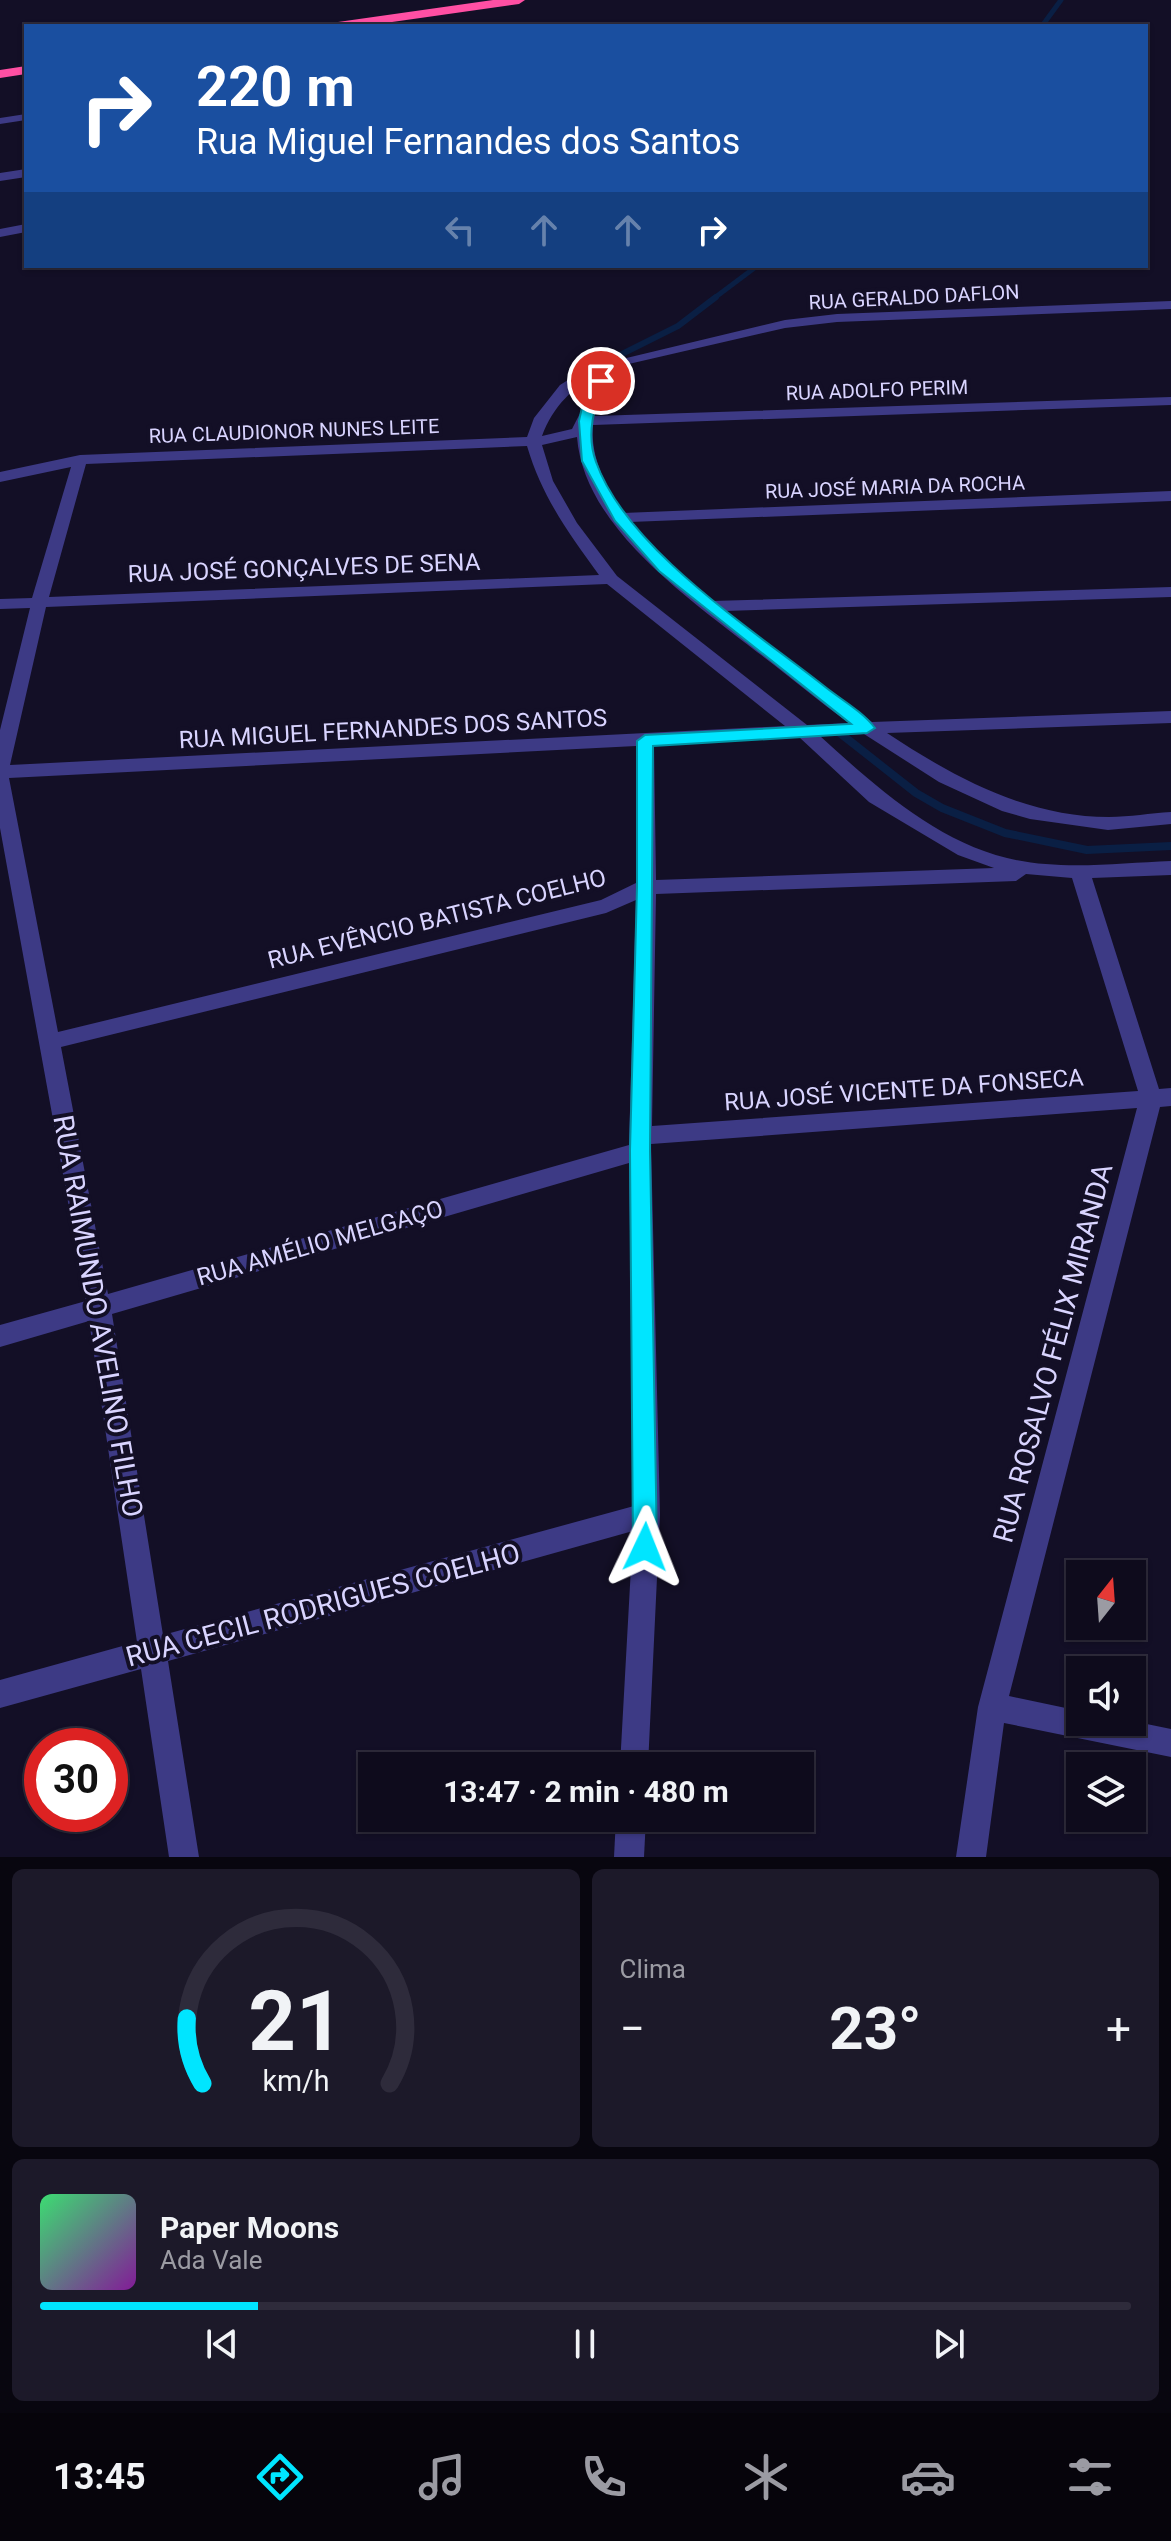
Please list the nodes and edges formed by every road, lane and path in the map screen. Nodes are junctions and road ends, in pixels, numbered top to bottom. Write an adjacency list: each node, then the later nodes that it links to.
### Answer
1 (519, 0): 2 (highway)
2 (352, 24)
3 (24, 70): 4 (highway)
4 (0, 74)
5 (24, 117): 6 (street)
6 (0, 121)
7 (24, 173): 8 (street)
8 (0, 177)
9 (24, 228): 10 (street)
10 (0, 233)
11 (1171, 305): 12 (street, RUA GERALDO DAFLON)
12 (615, 363): 14 (street); 15 (street, RUA GERALDO DAFLON)
13 (1171, 401): 14 (street, RUA ADOLFO PERIM)
14 (585, 421): 15 (street, RUA CLAUDIONOR NUNES LEITE); 19 (street)
15 (533, 441): 16 (street, RUA CLAUDIONOR NUNES LEITE); 20 (street)
16 (80, 460): 17 (street, RUA CLAUDIONOR NUNES LEITE); 22 (street)
17 (0, 477)
18 (1171, 496): 19 (street, RUA JOSÉ MARIA DA ROCHA)
19 (620, 518): 24 (street)
20 (611, 579): 22 (street, RUA JOSÉ GONÇALVES DE SENA); 27 (street)
21 (1171, 592): 24 (street)
22 (39, 603): 23 (street, RUA JOSÉ GONÇALVES DE SENA); 29 (street)
23 (0, 604)
24 (711, 606): 26 (street)
25 (1171, 717): 26 (street, RUA MIGUEL FERNANDES DOS SANTOS)
26 (867, 728): 27 (street, RUA MIGUEL FERNANDES DOS SANTOS); 30 (street)
27 (803, 731): 28 (street, RUA MIGUEL FERNANDES DOS SANTOS); 32 (street)
28 (645, 741): 29 (street, RUA MIGUEL FERNANDES DOS SANTOS); 33 (street)
29 (0, 772): 34 (street, RUA RAIMUNDO AVELINO FILHO)
30 (1171, 818)
31 (1171, 868): 32 (street)
32 (1080, 872): 33 (street, RUA EVÊNCIO BATISTA COELHO); 35 (street)
33 (646, 887): 34 (street, RUA EVÊNCIO BATISTA COELHO); 36 (street)
34 (50, 1042): 37 (street, RUA RAIMUNDO AVELINO FILHO)
35 (1161, 1097): 36 (street, RUA JOSÉ VICENTE DA FONSECA); 42 (street, RUA ROSALVO FÉLIX MIRANDA)
36 (640, 1144): 37 (street, RUA AMÉLIO MELGAÇO); 39 (street)
37 (99, 1308): 38 (street, RUA AMÉLIO MELGAÇO); 40 (street, RUA RAIMUNDO AVELINO FILHO)
38 (0, 1336)
39 (647, 1515): 40 (street, RUA CECIL RODRIGUES COELHO); 44 (street)
40 (154, 1652): 41 (street, RUA CECIL RODRIGUES COELHO); 46 (street, RUA RAIMUNDO AVELINO FILHO)
41 (0, 1694)
42 (992, 1707): 43 (street); 48 (street, RUA ROSALVO FÉLIX MIRANDA)
43 (1171, 1743)
44 (635, 1752)
45 (630, 1832): 47 (street)
46 (184, 1857)
47 (629, 1857)
48 (971, 1857)

